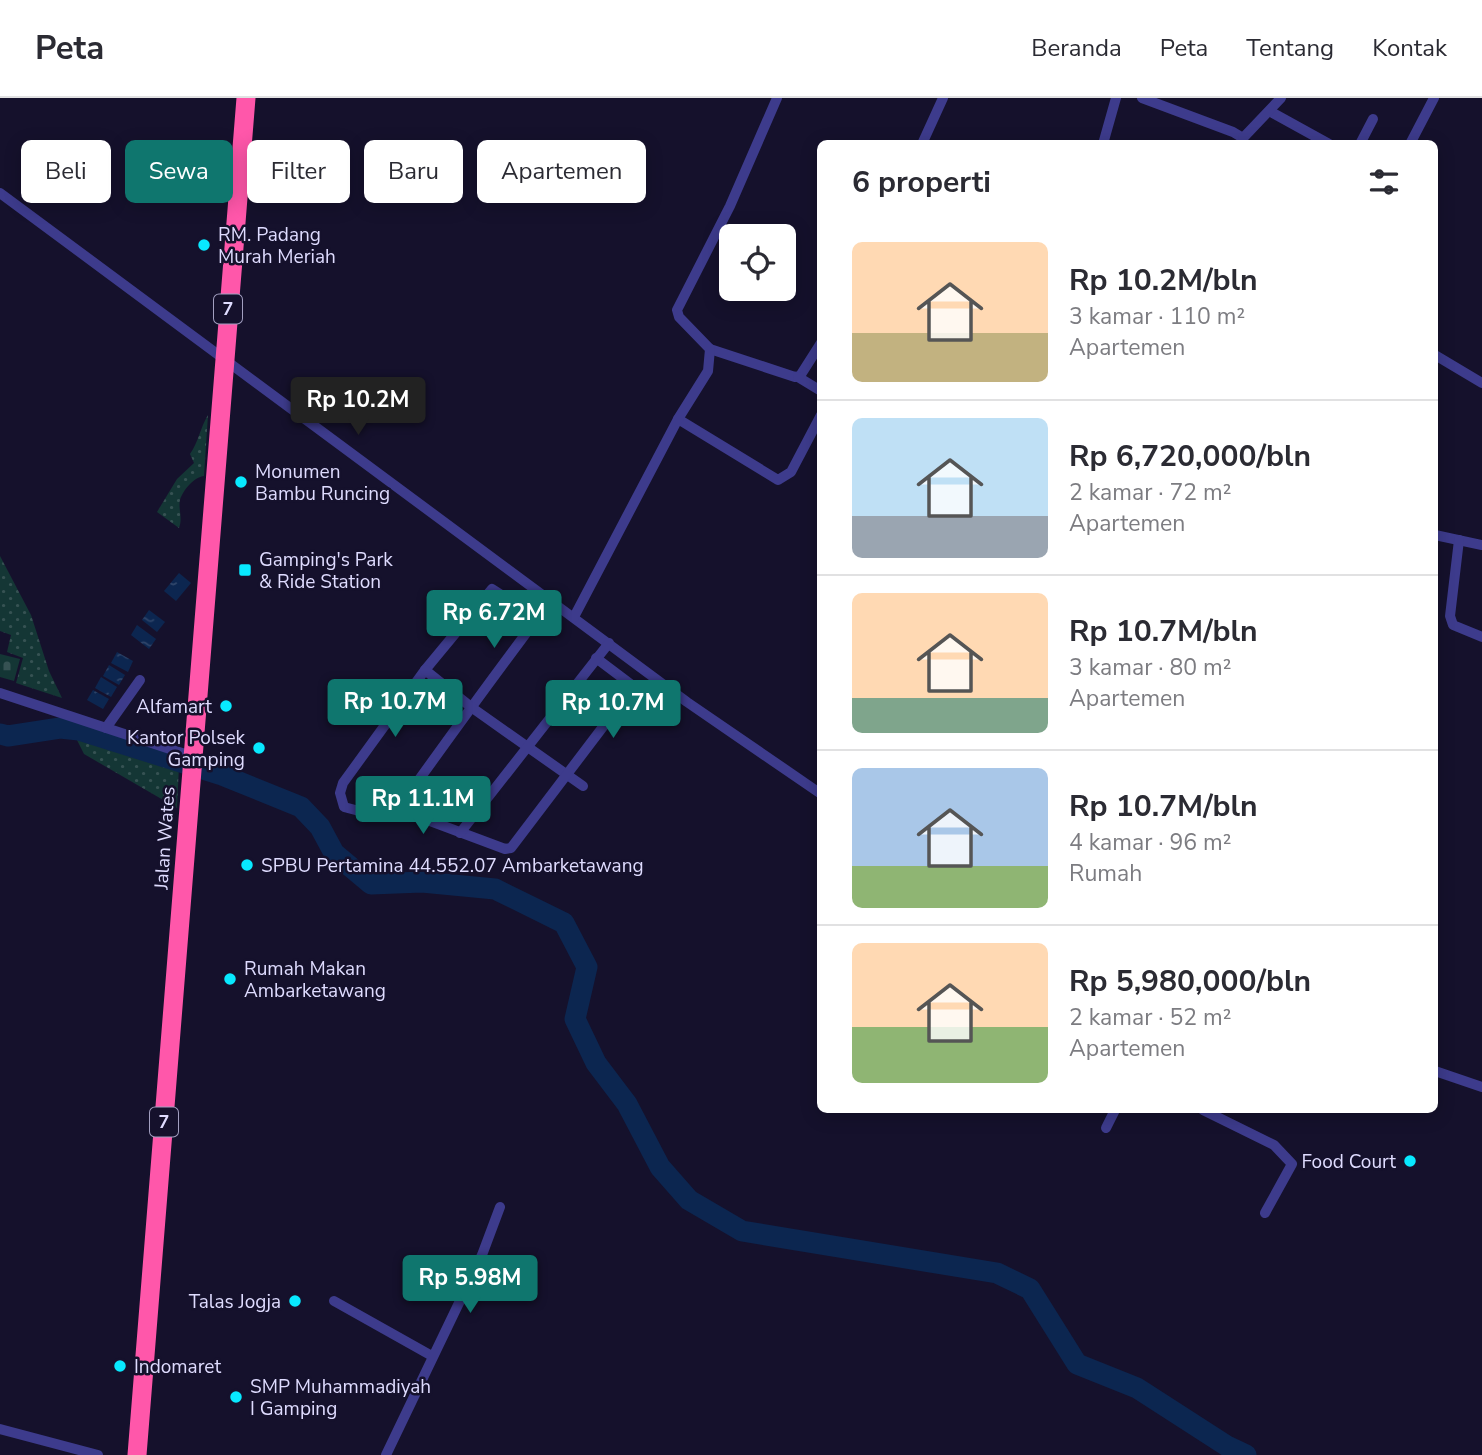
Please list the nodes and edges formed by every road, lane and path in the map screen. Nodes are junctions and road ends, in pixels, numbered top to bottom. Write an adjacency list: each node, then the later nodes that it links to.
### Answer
1 (246, 98): 20 (highway, Jalan Wates / 7)
2 (777, 98): 18 (street)
3 (943, 98): 10 (street)
4 (1116, 98): 11 (street)
5 (1142, 98): 12 (street)
6 (1281, 98): 8 (street)
7 (1434, 98): 16 (street)
8 (1271, 112): 13 (street); 14 (street)
9 (1373, 119): 15 (street)
10 (924, 140)
11 (1104, 140)
12 (1240, 140)
13 (1243, 140)
14 (1322, 140)
15 (1362, 140)
16 (1412, 140)
17 (0, 193): 20 (street)
18 (710, 349): 22 (street); 25 (street)
19 (817, 349): 22 (street)
20 (224, 357): 30 (street); 44 (highway, Jalan Wates / 7)
21 (1438, 357): 23 (street)
22 (797, 377): 24 (street)
23 (1482, 383)
24 (817, 389)
25 (678, 419): 26 (street); 31 (street)
26 (817, 423)
27 (1438, 536): 28 (street)
28 (1460, 540): 29 (street); 33 (street)
29 (1481, 542)
30 (551, 600): 31 (street); 32 (street)
31 (574, 617): 34 (street)
32 (538, 618): 36 (street); 41 (street)
33 (1482, 637)
34 (609, 643): 35 (street); 47 (street)
35 (596, 657): 38 (street); 43 (street)
36 (425, 670): 41 (street); 48 (street)
37 (140, 680): 42 (street)
38 (634, 686): 40 (street); 45 (street)
39 (0, 693): 42 (street)
40 (649, 698)
41 (471, 707): 43 (street); 48 (street)
42 (106, 728): 44 (street)
43 (526, 746): 45 (street); 49 (street)
44 (193, 759): 61 (highway, Jalan Wates / 7)
45 (566, 774): 46 (street); 49 (street)
46 (583, 786)
47 (817, 791)
48 (398, 809): 49 (street)
49 (460, 833)
50 (1438, 1072): 51 (street)
51 (1482, 1087)
52 (1114, 1113): 54 (street)
53 (1205, 1113): 56 (street)
54 (1106, 1128)
55 (499, 1207): 58 (street)
56 (1266, 1211)
57 (334, 1301): 58 (street)
58 (432, 1356): 62 (street)
59 (0, 1429): 60 (street)
60 (98, 1455)
61 (137, 1455)
62 (386, 1455)

